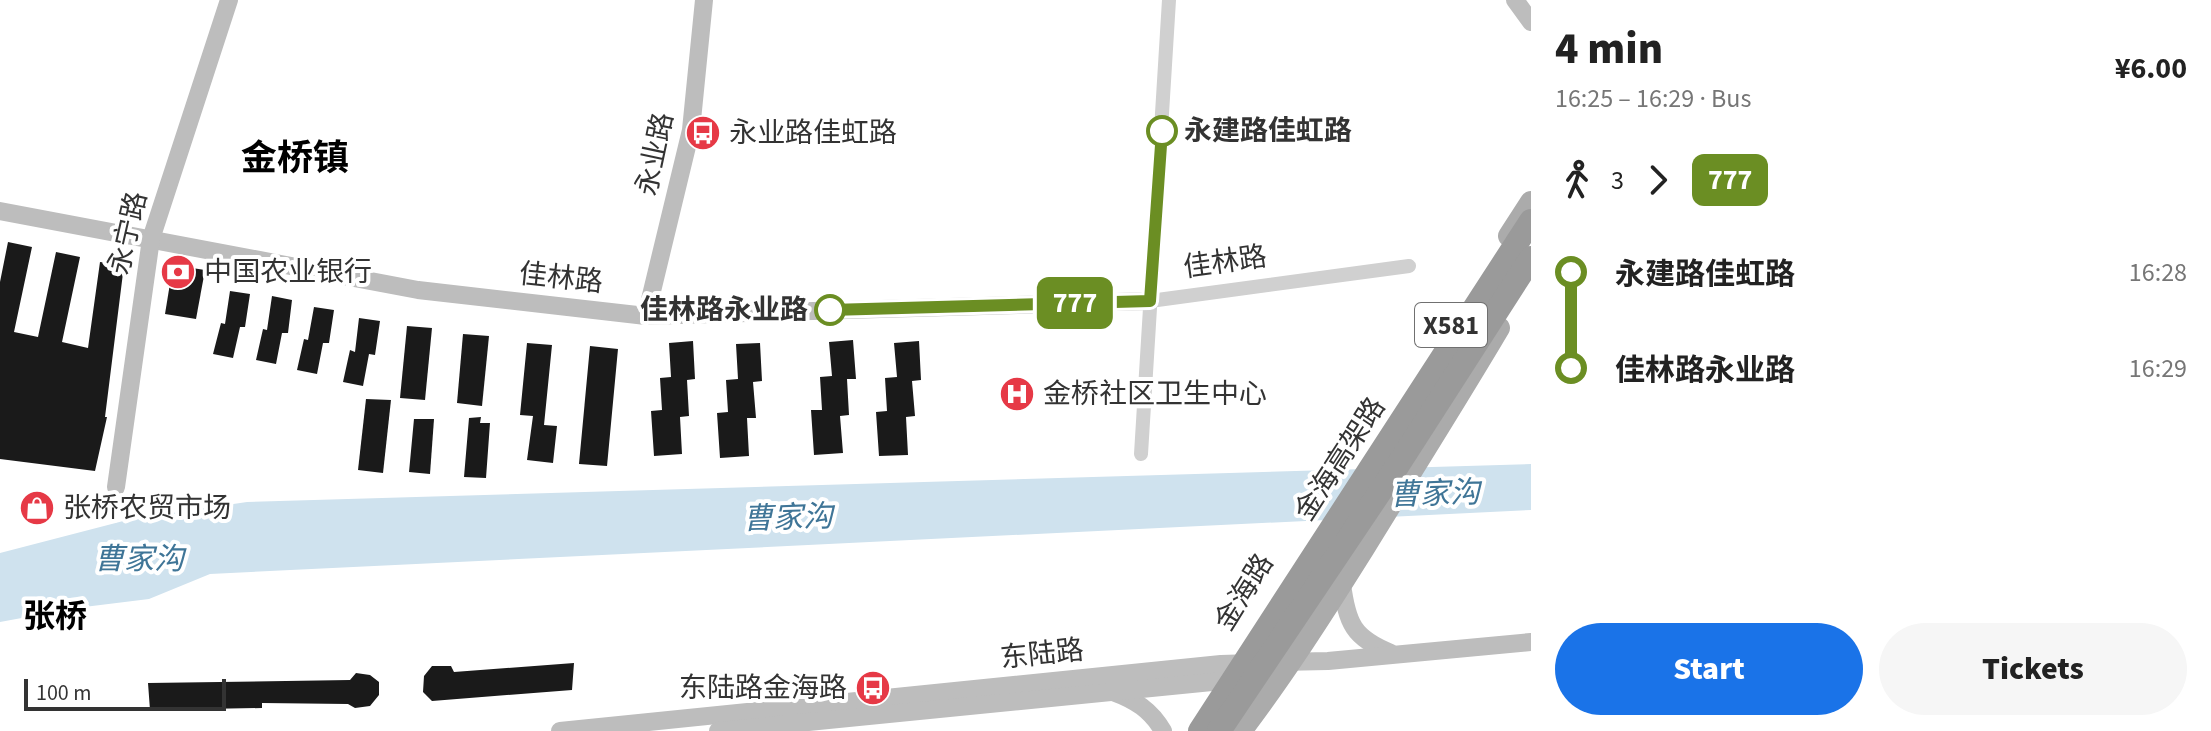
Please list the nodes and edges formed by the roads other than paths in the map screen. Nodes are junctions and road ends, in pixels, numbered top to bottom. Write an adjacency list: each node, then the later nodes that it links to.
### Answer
1 (229, 0): 9 (street, 永宁路)
2 (704, 0): 14 (street, 永业路)
3 (1169, 0): 13 (street)
4 (1515, 0): 5 (street)
5 (1531, 22)
6 (1531, 202): 22 (main road, 金海路 / X581)
7 (0, 211): 9 (street, 佳林路)
8 (1531, 221): 28 (highway, 金海高架路, bridge)
9 (151, 239): 14 (street, 佳林路); 16 (street, 永宁路)
10 (1531, 258): 29 (highway, 金海高架路, bridge)
11 (1409, 266): 13 (street, 佳林路)
12 (1531, 272): 17 (main road, X581); 29 (highway, bridge)
13 (1150, 301): 14 (street, 佳林路); 15 (street)
14 (646, 316)
15 (1141, 454)
16 (116, 487)
17 (1342, 584): 20 (street); 21 (main road, X581)
18 (1531, 642): 20 (street, 东陆路)
19 (1531, 653): 21 (street, 东陆路)
20 (1397, 655): 21 (street, 东陆路)
21 (1286, 670): 22 (street, 东陆路); 30 (main road, X581)
22 (1223, 680): 23 (street, 东陆路); 24 (street, 东陆路); 27 (main road, 金海路 / X581)
23 (1110, 691): 25 (street, 东陆路); 26 (street)
24 (560, 731)
25 (718, 731)
26 (1163, 731)
27 (1191, 731)
28 (1200, 731)
29 (1220, 731)
30 (1241, 731)

